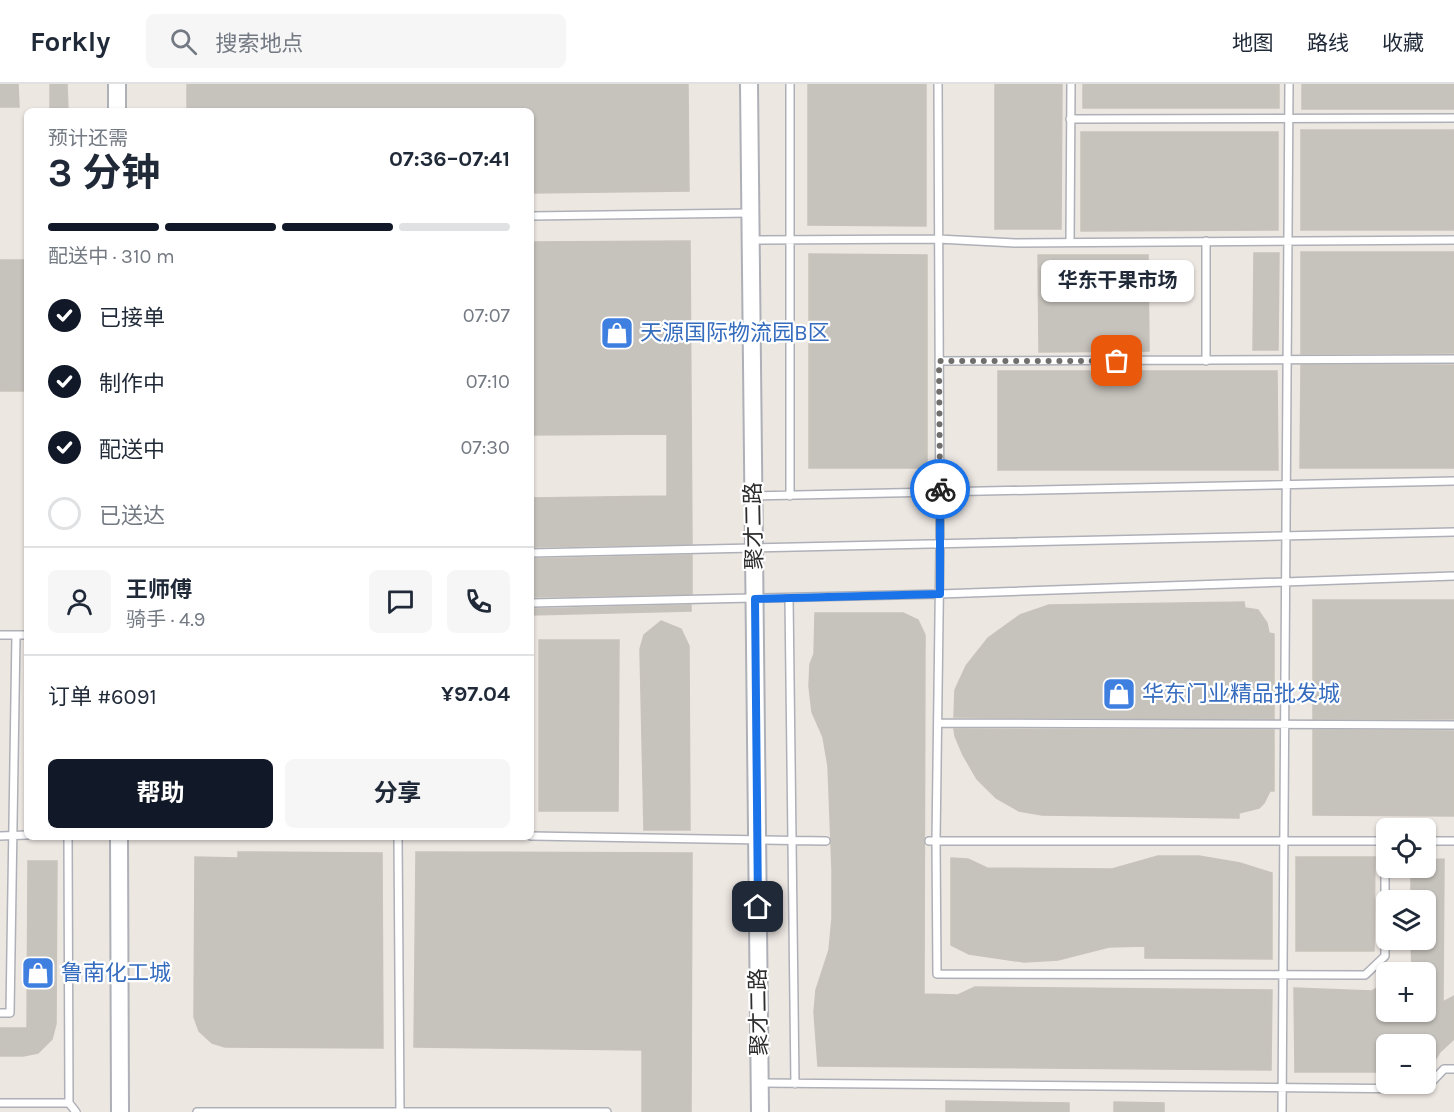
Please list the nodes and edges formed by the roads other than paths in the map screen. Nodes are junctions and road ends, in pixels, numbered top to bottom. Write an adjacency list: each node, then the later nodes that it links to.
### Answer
1 (117, 84): 7 (street)
2 (749, 84): 11 (street, 聚才二路)
3 (790, 84): 13 (lane)
4 (938, 84): 14 (lane)
5 (1071, 84): 9 (lane)
6 (1289, 84): 10 (lane)
7 (117, 108)
8 (1454, 118): 10 (lane)
9 (1070, 119): 10 (lane); 19 (lane)
10 (1288, 120): 18 (lane)
11 (751, 213): 12 (lane); 15 (street, 聚才二路)
12 (534, 216)
13 (790, 239): 14 (lane); 15 (lane); 28 (lane)
14 (938, 239): 19 (lane); 21 (lane)
15 (751, 240): 27 (street, 聚才二路)
16 (1454, 240): 18 (lane)
17 (1206, 241): 18 (lane); 19 (lane); 22 (lane)
18 (1288, 241): 23 (lane)
19 (1070, 242)
20 (1454, 359): 23 (lane)
21 (939, 361): 22 (lane); 26 (lane)
22 (1206, 361): 23 (lane)
23 (1287, 361): 25 (lane)
24 (1454, 481): 25 (lane)
25 (1286, 485): 26 (lane); 30 (lane)
26 (940, 493): 28 (lane); 31 (lane)
27 (754, 496): 28 (lane); 32 (street, 聚才二路)
28 (790, 496)
29 (1454, 532): 30 (lane)
30 (1285, 536): 31 (lane); 35 (lane)
31 (940, 544): 32 (lane); 36 (lane)
32 (754, 548): 33 (lane); 38 (street, 聚才二路)
33 (534, 553)
34 (1454, 576): 35 (lane)
35 (1284, 582): 36 (lane); 44 (lane)
36 (940, 594): 37 (lane); 43 (lane)
37 (789, 598): 38 (lane); 55 (lane)
38 (755, 599): 39 (lane); 54 (street, 聚才二路)
39 (534, 603)
40 (0, 635): 41 (lane)
41 (16, 635): 42 (lane); 48 (lane)
42 (24, 635)
43 (938, 723): 44 (lane); 57 (lane)
44 (1284, 725): 45 (lane); 53 (lane)
45 (1454, 725)
46 (24, 835): 48 (lane)
47 (0, 836): 48 (lane)
48 (14, 836): 63 (lane)
49 (534, 836): 54 (lane)
50 (68, 840): 69 (lane)
51 (119, 840): 71 (street)
52 (398, 840): 73 (lane)
53 (1283, 840): 57 (lane); 58 (lane); 62 (lane)
54 (757, 841): 55 (lane); 65 (street, 聚才二路)
55 (792, 841): 56 (lane); 66 (lane)
56 (826, 841)
57 (932, 841): 62 (lane)
58 (1376, 841)
59 (1436, 841): 60 (lane)
60 (1454, 841)
61 (1386, 878): 62 (lane)
62 (1284, 974): 67 (lane)
63 (0, 1013)
64 (1454, 1069): 67 (lane)
65 (760, 1083): 66 (lane); 75 (street, 聚才二路)
66 (795, 1084): 67 (lane)
67 (1282, 1089): 76 (lane)
68 (0, 1103): 69 (lane)
69 (69, 1103): 70 (lane)
70 (76, 1112)
71 (120, 1112)
72 (197, 1112): 73 (lane)
73 (400, 1112): 74 (lane)
74 (607, 1112)
75 (760, 1112)
76 (1282, 1112)

